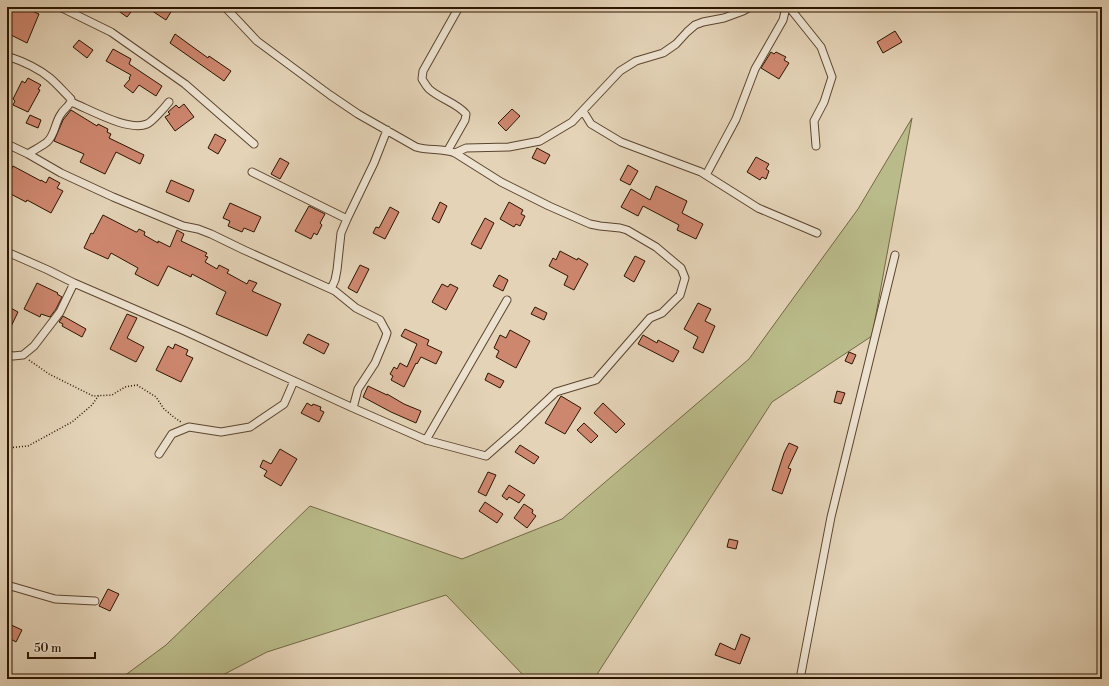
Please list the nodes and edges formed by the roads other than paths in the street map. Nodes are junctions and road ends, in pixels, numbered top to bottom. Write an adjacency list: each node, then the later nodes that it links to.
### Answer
1 (60, 7): 12 (street)
2 (225, 7): 10 (street)
3 (459, 7): 14 (street)
4 (750, 7): 9 (street)
5 (787, 7): 13 (street); 18 (street)
6 (7, 56): 7 (street)
7 (71, 102): 8 (street); 16 (street)
8 (169, 102)
9 (583, 111): 15 (street); 18 (street)
10 (387, 130): 14 (street); 19 (street)
11 (7, 144): 16 (street)
12 (254, 144)
13 (816, 146)
14 (448, 150): 15 (street)
15 (455, 153): 29 (street)
16 (28, 154): 24 (street)
17 (252, 172): 19 (street)
18 (706, 175): 20 (street)
19 (347, 219): 24 (street)
20 (817, 233)
21 (7, 252): 23 (street)
22 (894, 255): 33 (street)
23 (74, 283): 26 (street); 27 (street)
24 (331, 289): 28 (street)
25 (507, 300): 29 (street)
26 (7, 354)
27 (294, 381): 28 (street); 30 (street)
28 (353, 408): 29 (street)
29 (426, 440)
30 (159, 454)
31 (7, 585): 32 (street)
32 (95, 601)
33 (800, 679)

